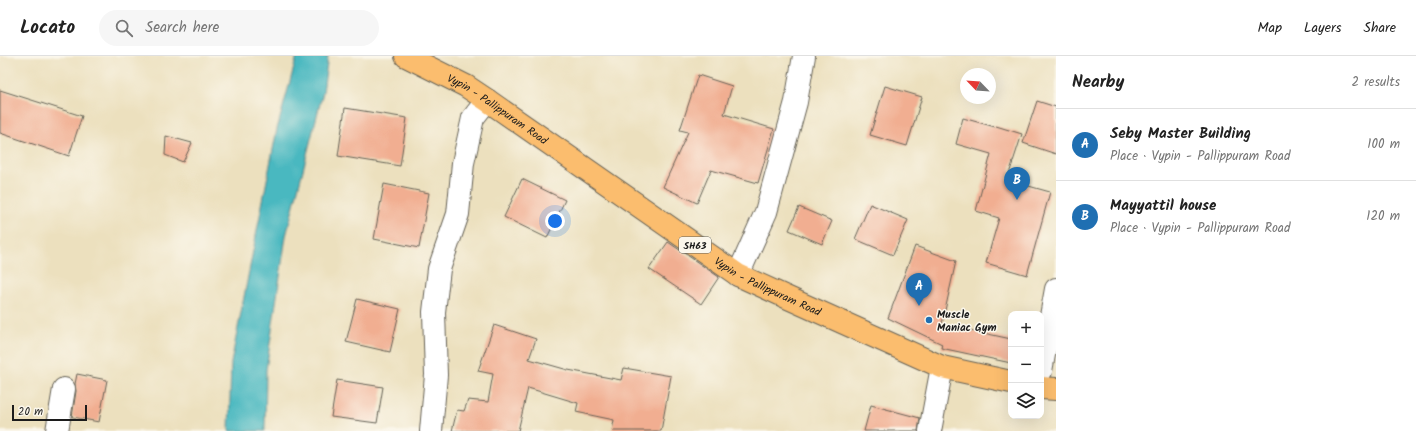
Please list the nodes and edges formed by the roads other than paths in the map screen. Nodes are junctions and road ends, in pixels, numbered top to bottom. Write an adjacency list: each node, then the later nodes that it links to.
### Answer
1 (406, 56): 3 (main road, Vypin - Pallippuram Road / SH63)
2 (804, 56): 4 (street)
3 (487, 100): 4 (main road, Vypin - Pallippuram Road / SH63); 13 (street)
4 (738, 274): 7 (main road, Vypin - Pallippuram Road / SH63)
5 (1056, 289): 6 (street)
6 (1044, 355)
7 (942, 366): 8 (main road, Vypin - Pallippuram Road / SH63); 14 (street)
8 (1008, 381)
9 (1044, 388): 11 (main road)
10 (64, 389): 12 (street)
11 (1056, 389)
12 (57, 431)
13 (431, 431)
14 (930, 431)

